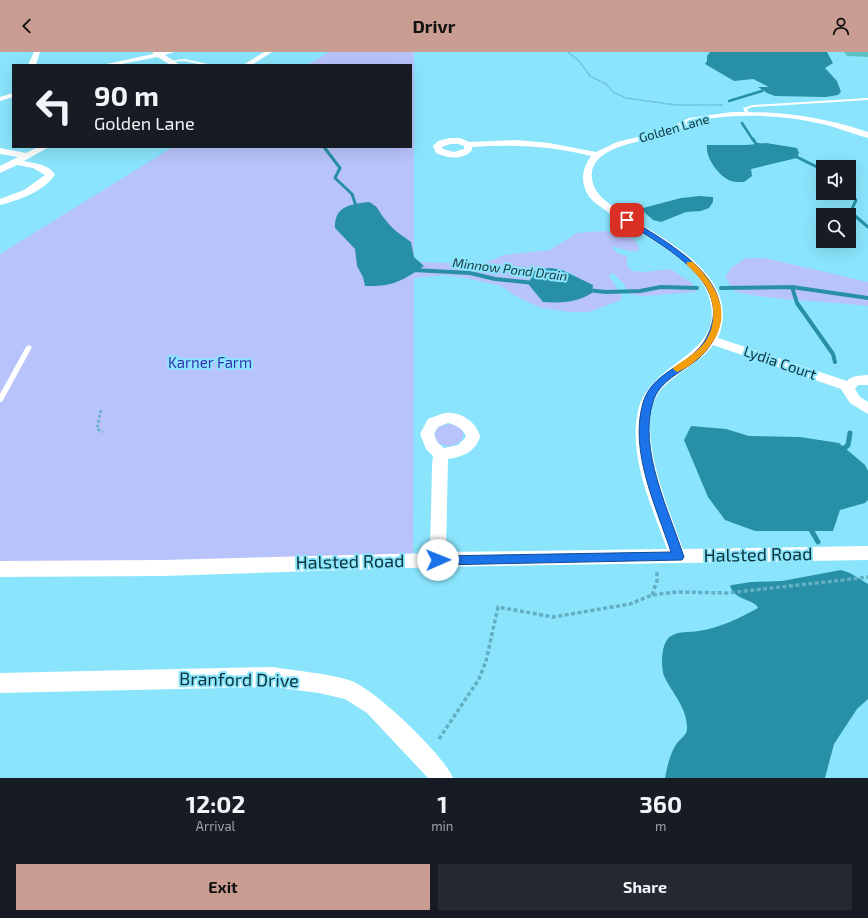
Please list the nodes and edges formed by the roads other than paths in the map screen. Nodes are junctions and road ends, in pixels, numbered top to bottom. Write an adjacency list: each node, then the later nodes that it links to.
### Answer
1 (37, 52): 6 (street)
2 (171, 52): 4 (street)
3 (269, 52): 10 (street)
4 (157, 53): 5 (street); 7 (street)
5 (168, 61): 8 (street); 9 (lane)
6 (32, 64)
7 (110, 64)
8 (174, 64)
9 (203, 64)
10 (249, 64)
11 (12, 95): 12 (street)
12 (0, 99)
13 (868, 99): 14 (lane)
14 (747, 112): 15 (street, Golden Lane); 19 (street, Golden Lane)
15 (868, 135)
16 (468, 145): 19 (street)
17 (43, 148): 20 (street)
18 (0, 151): 20 (street)
19 (598, 155): 24 (street)
20 (27, 156): 21 (street)
21 (16, 162): 22 (street); 23 (street)
22 (0, 170)
23 (0, 202)
24 (711, 340): 27 (street, Lydia Court); 32 (street)
25 (29, 347): 28 (lane)
26 (868, 380): 27 (street)
27 (849, 387): 29 (street)
28 (0, 400)
29 (868, 409)
30 (442, 454): 33 (street)
31 (868, 553): 32 (street, Halsted Road)
32 (678, 557): 33 (street, Halsted Road)
33 (438, 560): 34 (street, Halsted Road)
34 (0, 569)
35 (0, 683): 36 (street, Branford Drive)
36 (442, 778)

